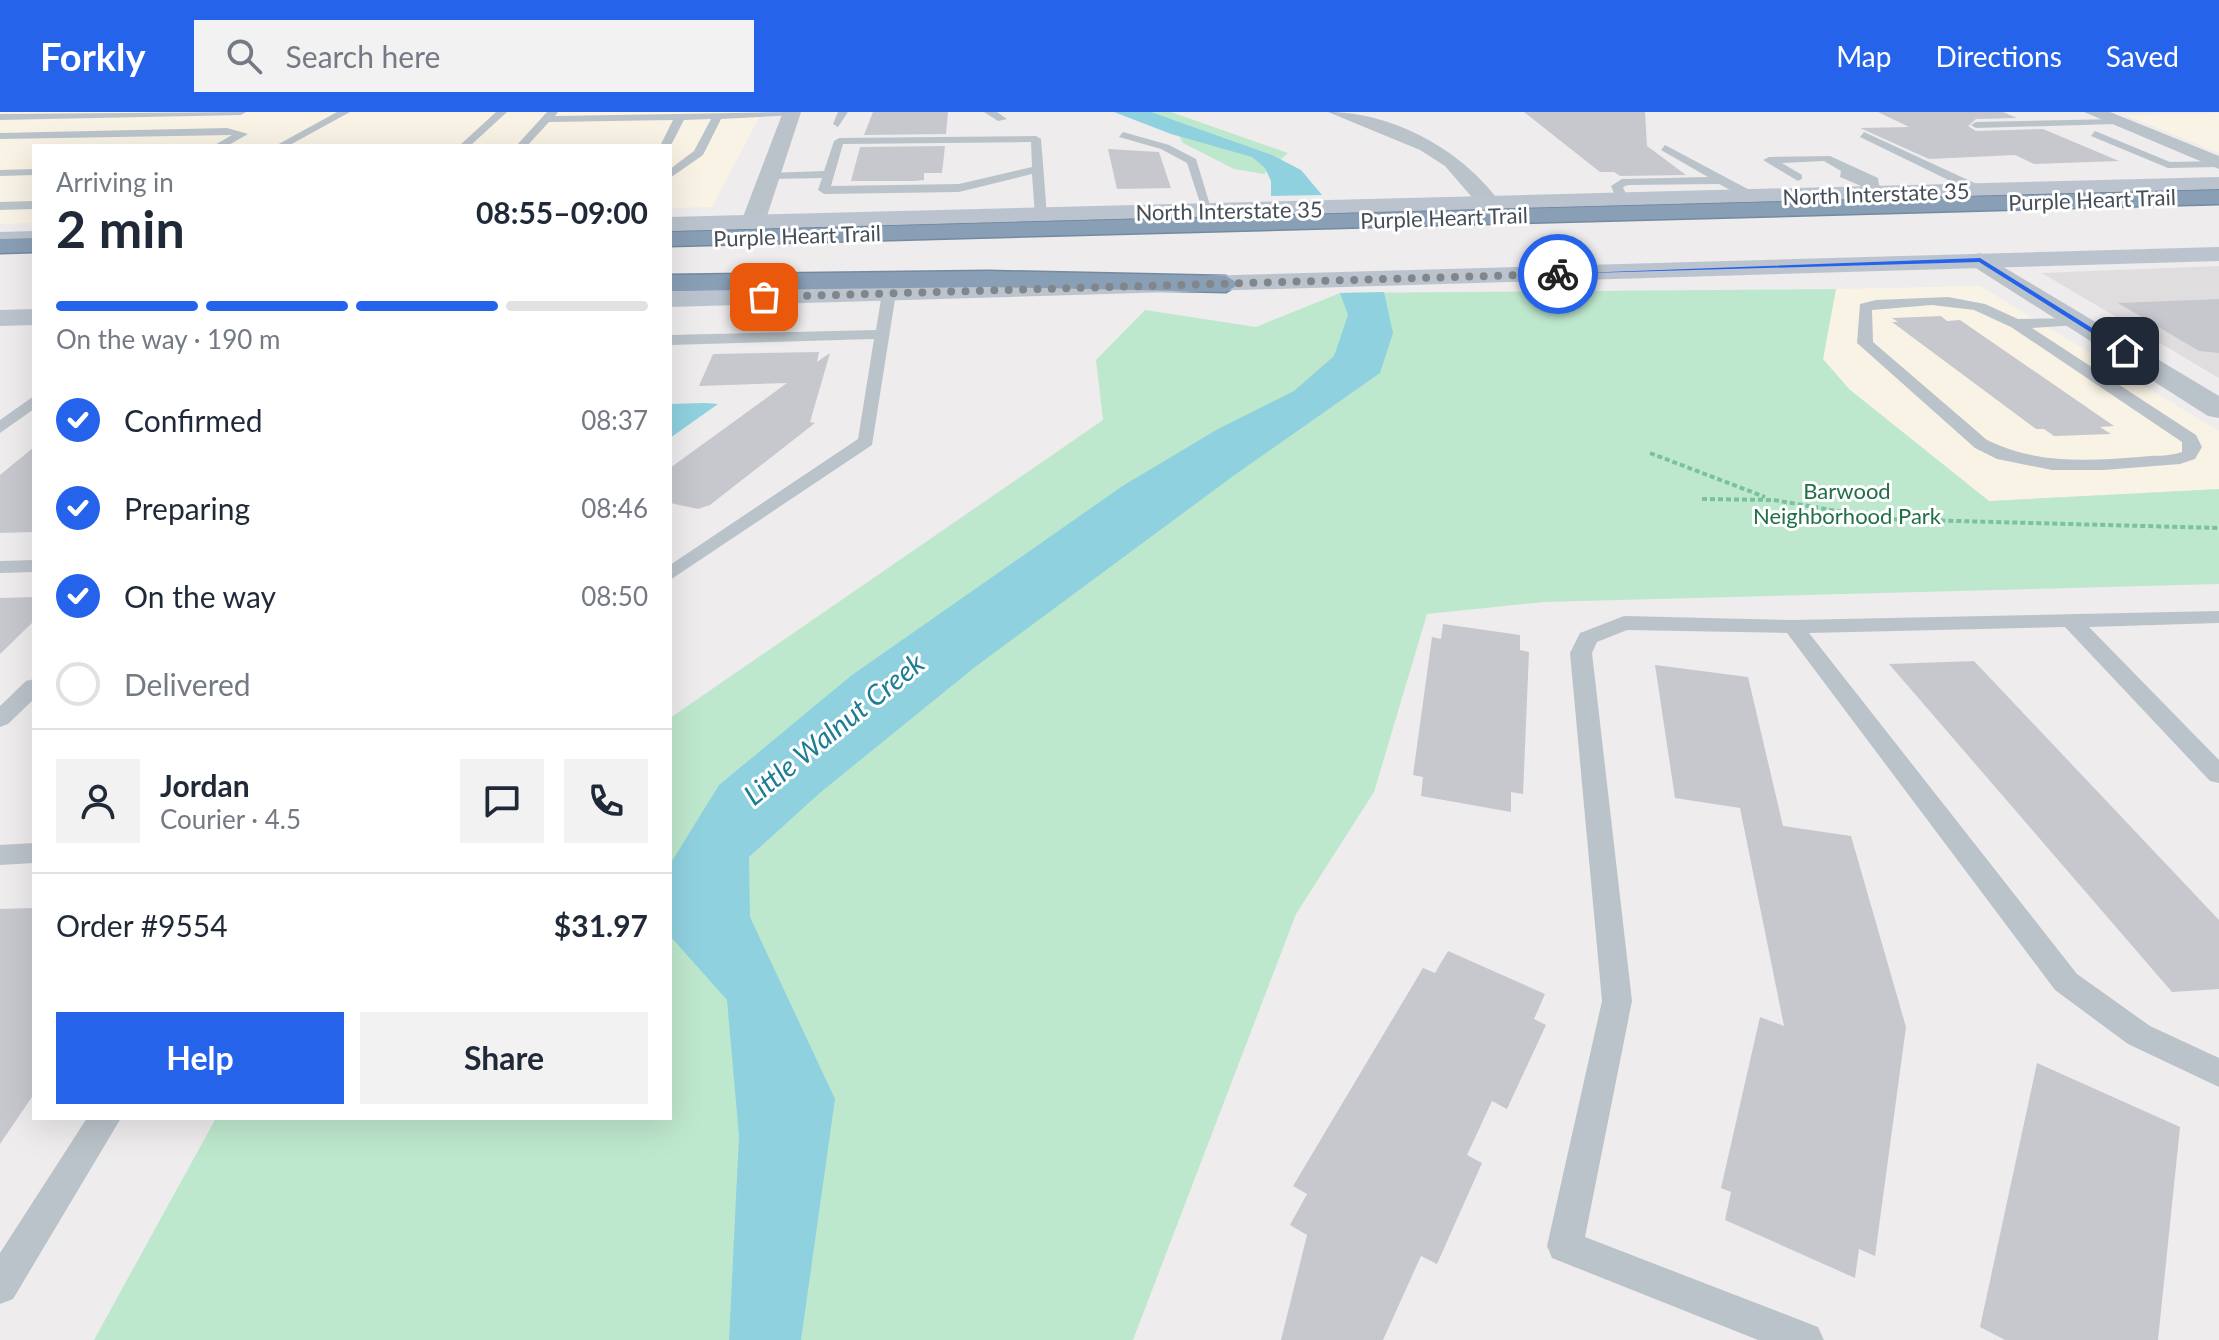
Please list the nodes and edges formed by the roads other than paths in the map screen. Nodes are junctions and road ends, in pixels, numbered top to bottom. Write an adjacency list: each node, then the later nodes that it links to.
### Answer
1 (241, 112): 7 (lane)
2 (345, 112): 26 (lane)
3 (502, 112): 27 (lane)
4 (843, 112): 16 (lane)
5 (989, 112): 14 (lane)
6 (2093, 112): 15 (street)
7 (190, 113): 12 (lane)
8 (1350, 113): 48 (street)
9 (719, 114): 10 (lane); 13 (lane); 36 (lane)
10 (792, 114): 38 (street)
11 (550, 116): 13 (lane); 28 (lane)
12 (0, 117)
13 (680, 117): 29 (lane)
14 (1002, 119)
15 (2115, 121): 17 (lane); 32 (street)
16 (838, 124)
17 (1976, 125)
18 (163, 133): 23 (lane); 24 (lane); 25 (lane)
19 (2095, 134): 32 (lane)
20 (1123, 135): 50 (lane)
21 (1864, 135): 43 (lane)
22 (0, 136): 23 (lane)
23 (27, 136): 31 (lane)
24 (144, 144)
25 (222, 144)
26 (284, 144)
27 (466, 144)
28 (523, 144)
29 (666, 144)
30 (1665, 148): 40 (lane)
31 (0, 149)
32 (2219, 163)
33 (1038, 169): 37 (lane); 37 (lane); 52 (lane)
34 (32, 172): 35 (lane)
35 (0, 173)
36 (672, 173)
37 (830, 174): 38 (lane)
38 (769, 176): 53 (street)
39 (1798, 177): 42 (lane)
40 (1721, 180): 44 (lane); 46 (lane)
41 (2219, 183): 43 (main road, North Interstate 35)
42 (1880, 189): 43 (main road, North Interstate 35); 44 (main road, North Interstate 35)
43 (1979, 190)
44 (1753, 197): 46 (main road, North Interstate 35)
45 (2219, 197): 57 (highway, Purple Heart Trail)
46 (1623, 201): 48 (main road, North Interstate 35)
47 (32, 205): 49 (lane)
48 (1491, 205): 50 (main road, North Interstate 35)
49 (0, 206)
50 (1209, 212): 52 (main road, North Interstate 35)
51 (2219, 215): 62 (highway, Purple Heart Trail)
52 (1041, 216): 53 (main road, North Interstate 35)
53 (753, 222): 54 (main road, North Interstate 35)
54 (672, 224)
55 (32, 238): 56 (main road)
56 (0, 239)
57 (672, 239)
58 (32, 245): 59 (highway)
59 (0, 246)
60 (2219, 254): 64 (main road)
61 (32, 256): 63 (highway)
62 (672, 256)
63 (0, 257)
64 (1980, 260): 66 (main road); 71 (street)
65 (672, 283): 66 (highway)
66 (1226, 284): 67 (main road)
67 (889, 293): 68 (main road); 73 (lane)
68 (672, 299)
69 (32, 317): 70 (main road)
70 (0, 318)
71 (2078, 321): 72 (lane); 76 (street)
72 (2016, 324): 72 (lane)
73 (883, 339): 74 (lane); 80 (lane)
74 (672, 340)
75 (32, 403): 77 (lane)
76 (2219, 409)
77 (0, 428)
78 (32, 566): 79 (lane)
79 (0, 567)
80 (672, 573)
81 (2219, 617): 82 (lane)
82 (2071, 621): 83 (lane); 86 (lane)
83 (1793, 627): 89 (lane); 92 (lane)
84 (32, 688): 85 (lane)
85 (0, 719)
86 (2219, 775)
87 (32, 853): 88 (lane)
88 (0, 855)
89 (2219, 1073)
90 (104, 1120): 91 (lane)
91 (0, 1286)
92 (1805, 1340)

